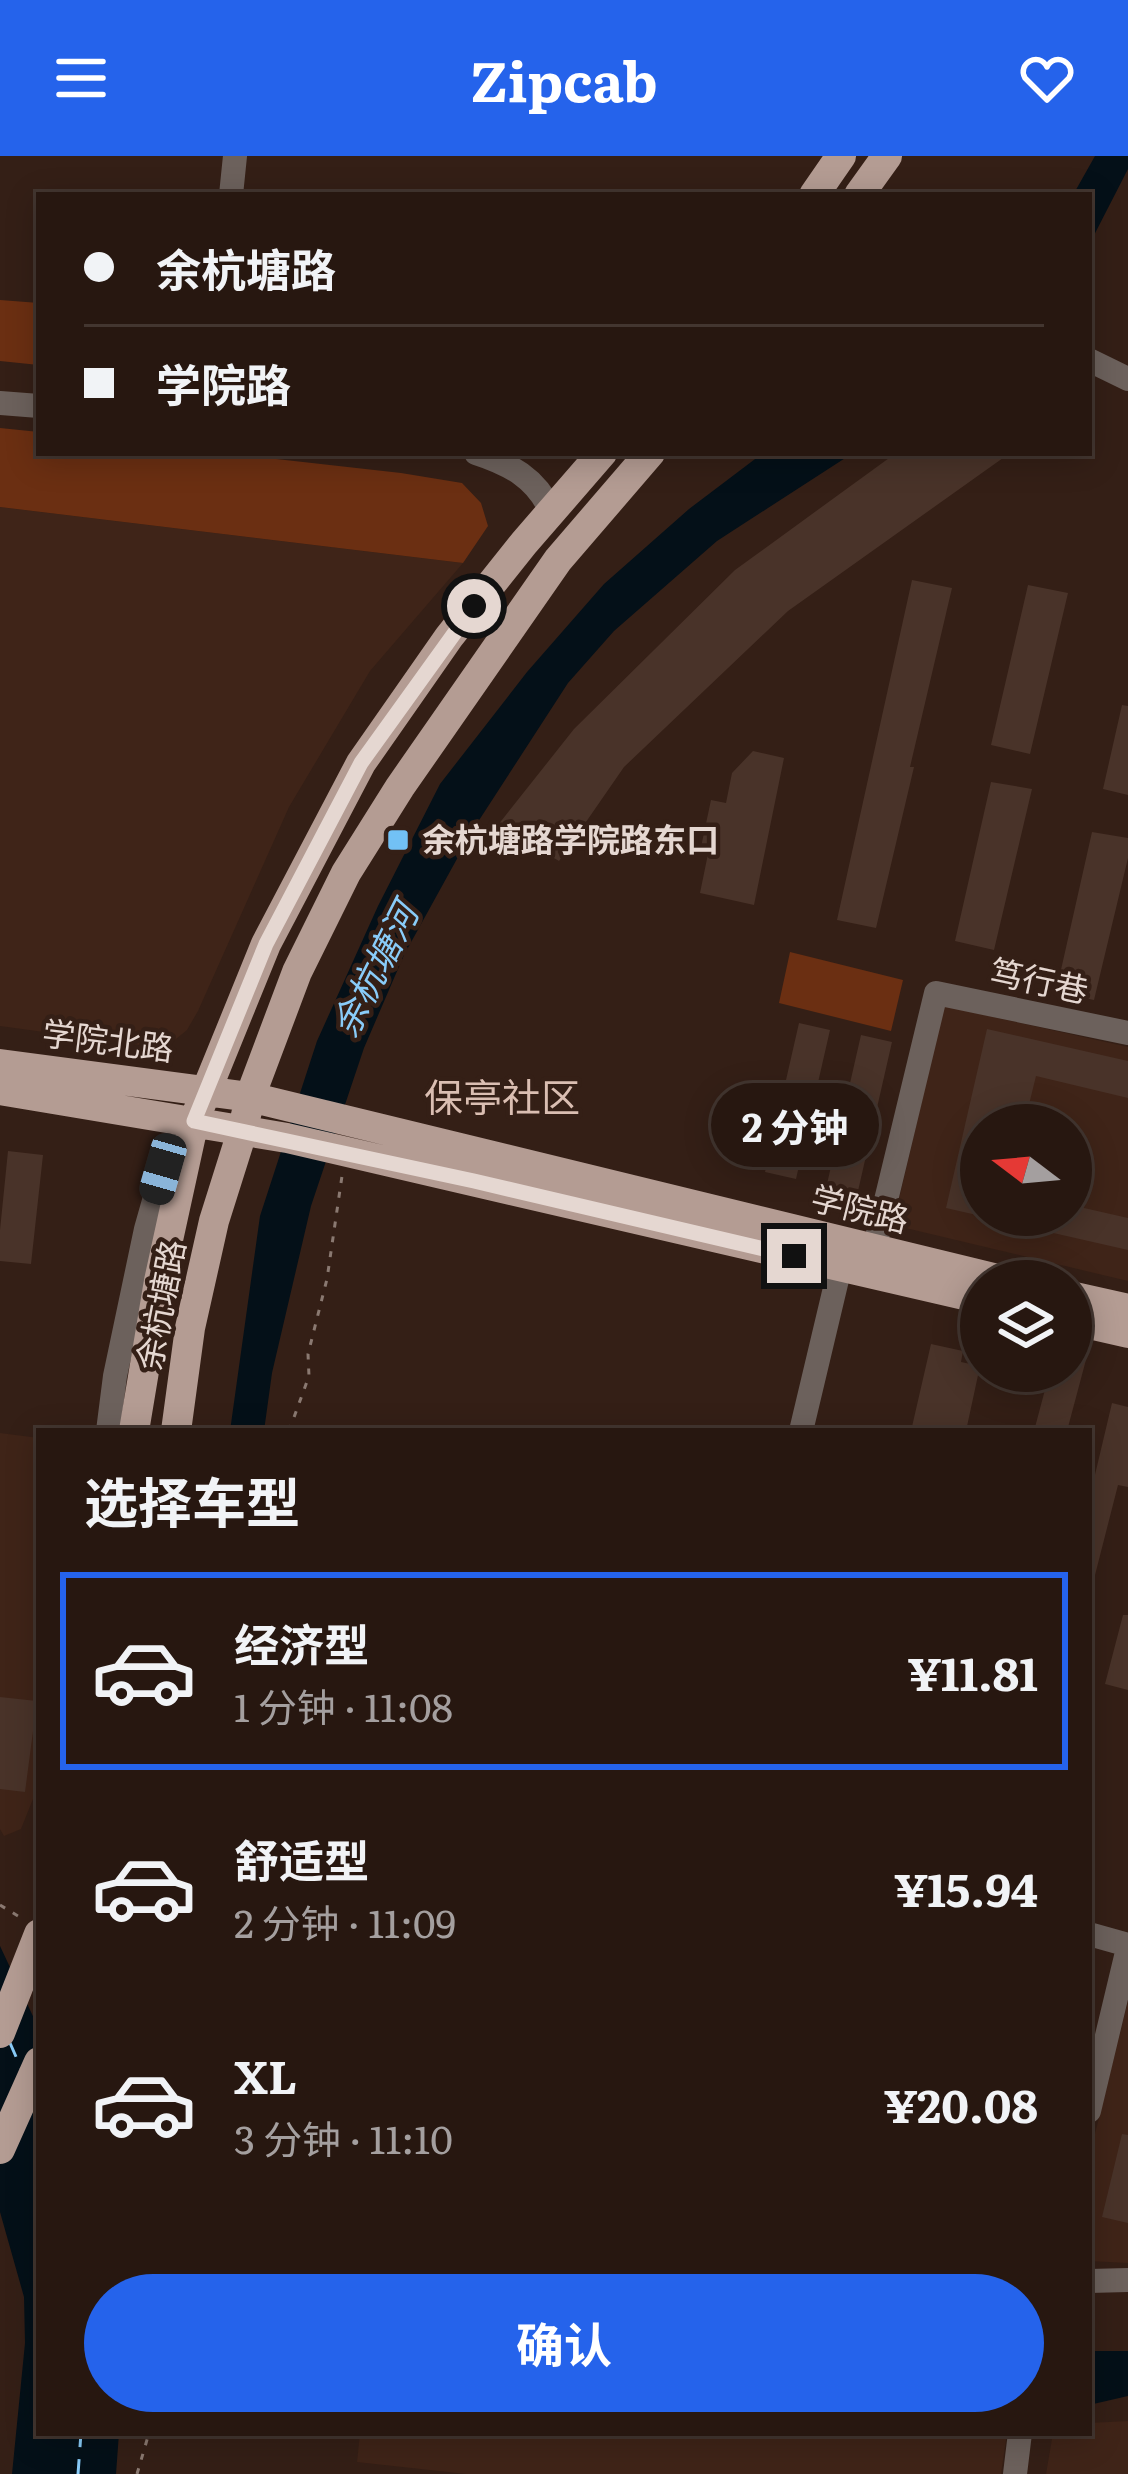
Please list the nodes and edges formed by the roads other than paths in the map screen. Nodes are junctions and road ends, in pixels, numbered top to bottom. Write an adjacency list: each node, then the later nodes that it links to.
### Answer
1 (235, 156): 4 (street)
2 (841, 156): 5 (main road)
3 (887, 156): 6 (main road)
4 (231, 192)
5 (816, 192)
6 (861, 192)
7 (1092, 361): 8 (street)
8 (1128, 379)
9 (0, 403): 10 (street)
10 (36, 406)
11 (486, 456): 14 (street)
12 (599, 456): 14 (main road, 余杭塘路)
13 (647, 456): 19 (main road, 余杭塘路)
14 (551, 512): 18 (main road, 余杭塘路)
15 (1128, 1033): 23 (street, 笃行巷)
16 (0, 1064): 18 (main road, 学院北路)
17 (0, 1090): 20 (main road, 学院北路)
18 (207, 1090): 19 (main road, 学院路); 20 (main road, 余杭塘路)
19 (250, 1097): 21 (main road, 学院路); 22 (main road, 余杭塘路)
20 (194, 1121): 22 (main road, 学院路); 31 (street); 32 (main road, 余杭塘路)
21 (291, 1124): 22 (main road, 学院路); 23 (main road, 学院路); 24 (main road, 学院路)
22 (243, 1129): 33 (main road, 余杭塘路)
23 (874, 1250): 25 (main road, 学院路)
24 (840, 1267): 26 (main road, 学院路); 34 (street)
25 (960, 1270)
26 (960, 1294)
27 (1092, 1301): 28 (main road)
28 (1128, 1309)
29 (1092, 1325): 30 (main road)
30 (1128, 1333)
31 (108, 1428)
32 (134, 1428)
33 (176, 1428)
34 (802, 1428)
35 (29, 1926): 38 (main road)
36 (1092, 1936): 37 (street)
37 (1127, 1954): 40 (street)
38 (0, 2033)
39 (36, 2069): 41 (main road)
40 (1092, 2099)
41 (0, 2149)
42 (1128, 2280): 43 (street)
43 (1092, 2281)
44 (1020, 2436): 45 (street)
45 (1015, 2474)

